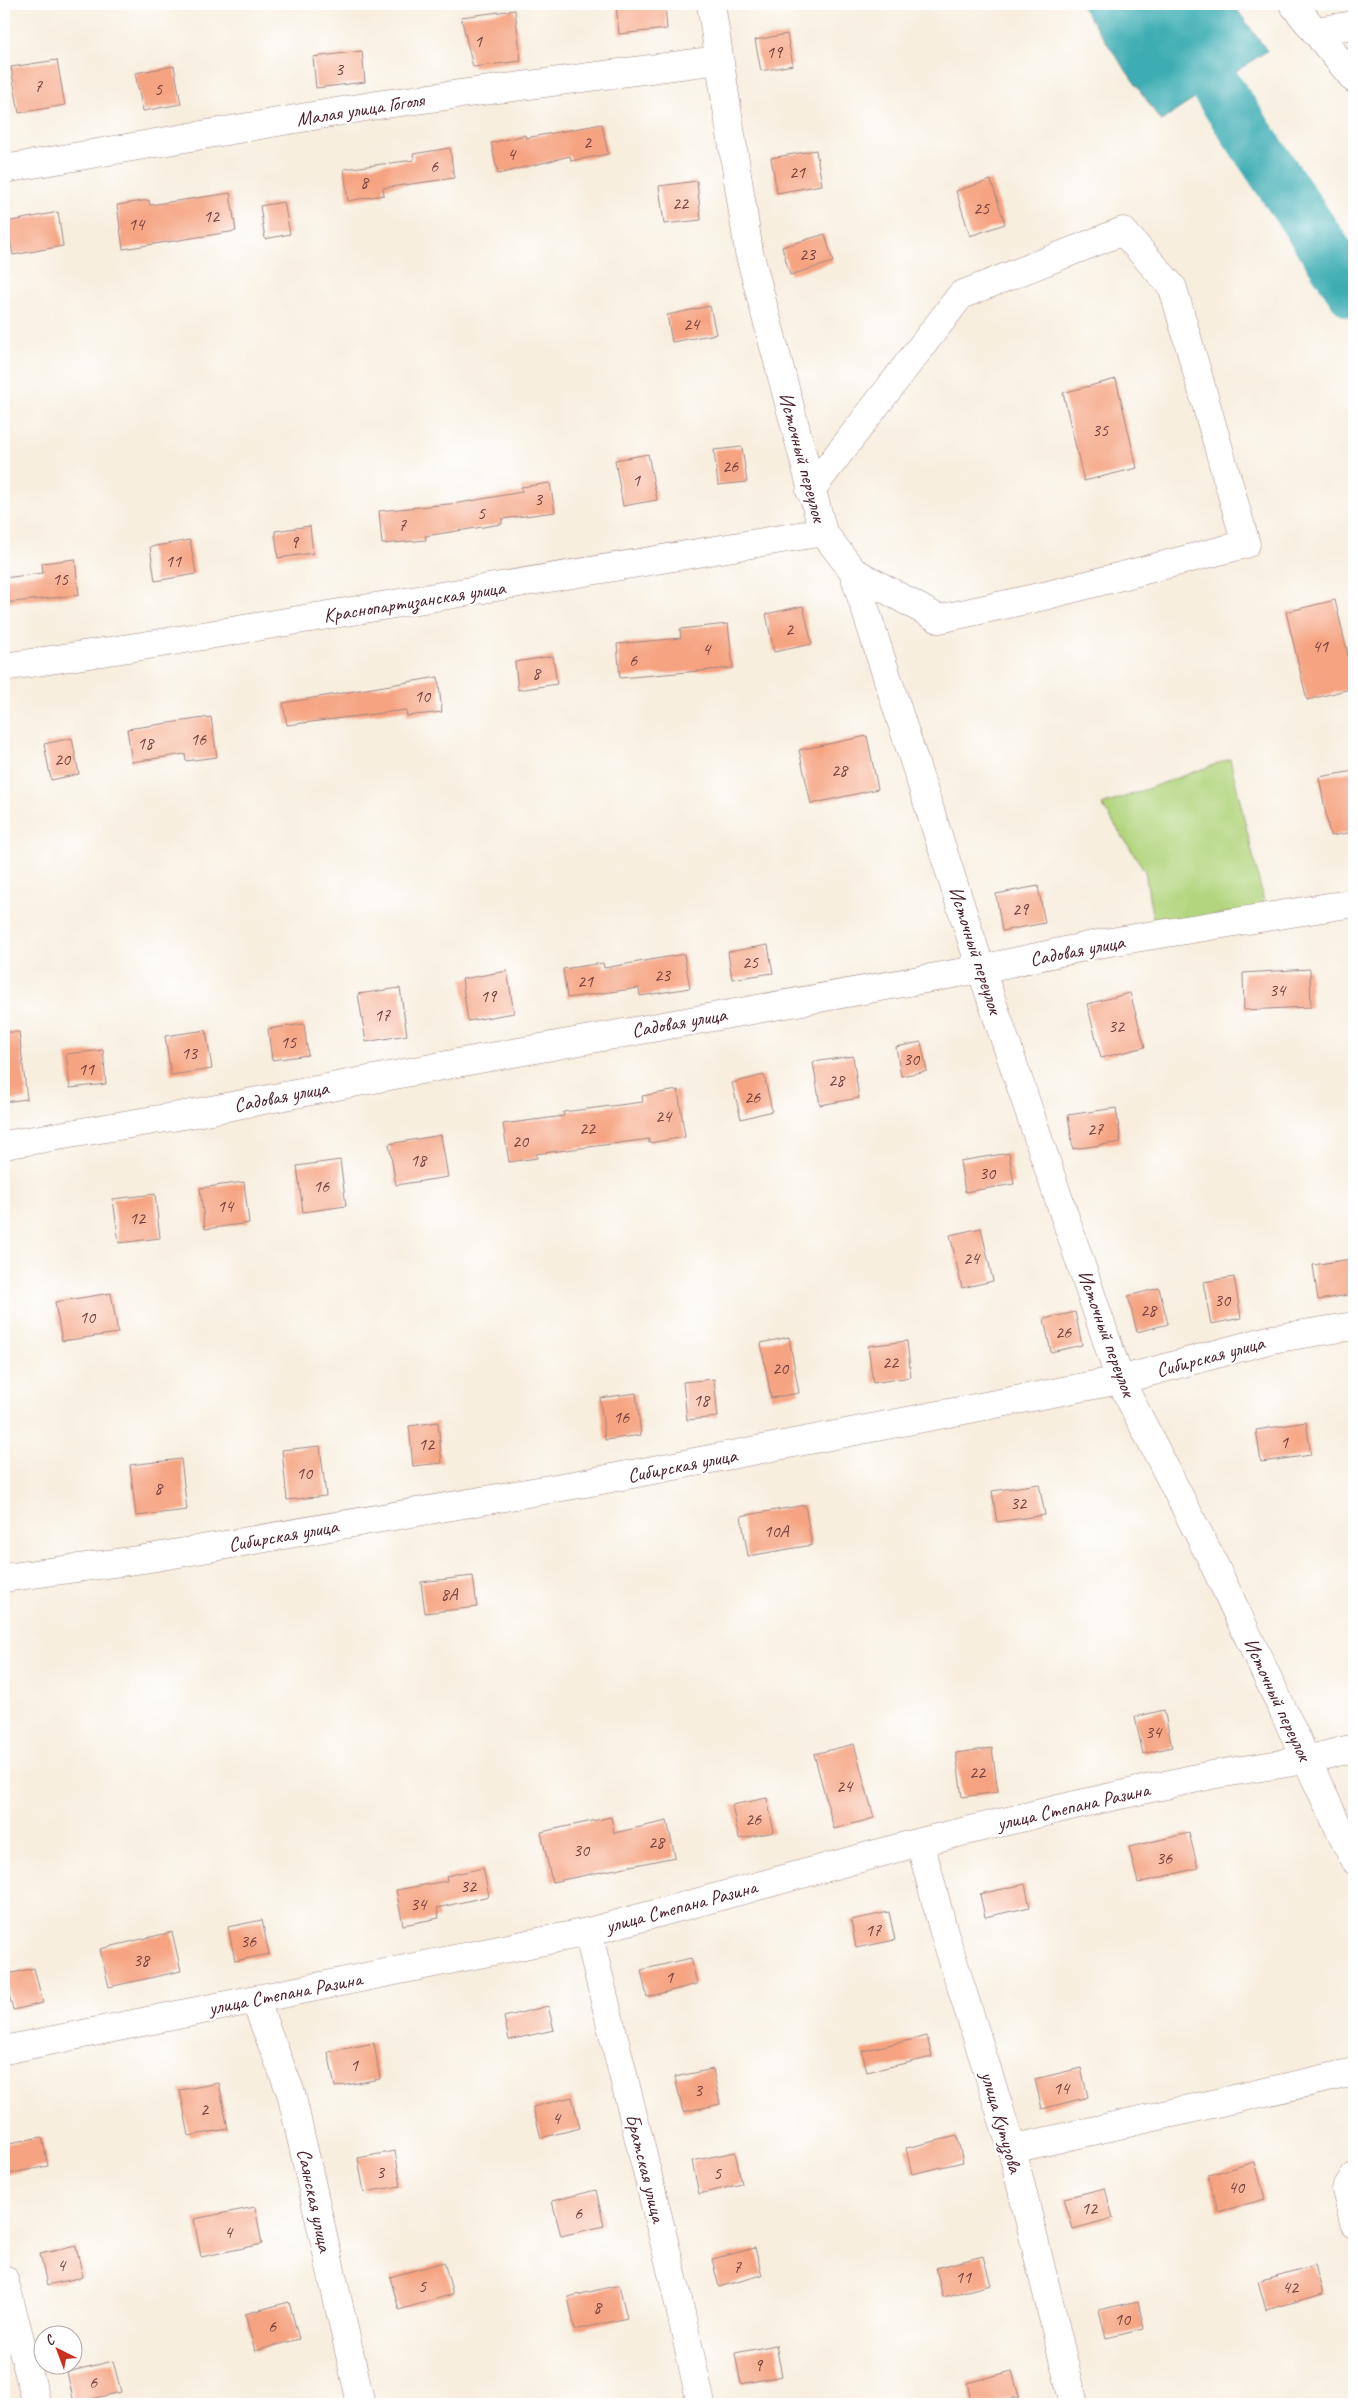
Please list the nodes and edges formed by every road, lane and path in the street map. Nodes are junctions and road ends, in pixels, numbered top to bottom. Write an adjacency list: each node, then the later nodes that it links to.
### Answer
1 (711, 4): 5 (street, Источный переулок)
2 (1293, 4): 4 (street)
3 (1354, 25): 4 (street)
4 (1315, 31): 6 (street)
5 (718, 60): 7 (street, Малая улица Гоголя); 8 (street, Источный переулок)
6 (1354, 79)
7 (4, 169)
8 (810, 491): 9 (street, Источный переулок); 10 (street)
9 (823, 532): 10 (street, Источный переулок); 11 (street, Краснопартизанская улица)
10 (853, 570): 13 (street, Источный переулок)
11 (4, 667)
12 (1354, 903): 13 (street, Садовая улица)
13 (981, 969): 14 (street, Садовая улица); 16 (street, Источный переулок)
14 (4, 1145)
15 (1354, 1326): 16 (street, Сибирская улица)
16 (1120, 1380): 17 (street, Сибирская улица); 19 (street, Источный переулок)
17 (4, 1578)
18 (1354, 1748): 19 (street, улица Степана Разина)
19 (1306, 1760): 20 (street, улица Степана Разина); 21 (street, Источный переулок)
20 (920, 1842): 22 (street, улица Степана Разина); 26 (street, улица Кутузова)
21 (1354, 1860)
22 (588, 1932): 23 (street, улица Степана Разина); 32 (street, Братская улица)
23 (255, 2000): 24 (street, улица Степана Разина); 31 (street, Саянская улица)
24 (4, 2050)
25 (1354, 2072): 26 (street)
26 (1012, 2149): 33 (street, улица Кутузова)
27 (1354, 2176): 28 (street)
28 (1354, 2223)
29 (4, 2279): 30 (street)
30 (37, 2404)
31 (360, 2404)
32 (701, 2404)
33 (1074, 2404)

